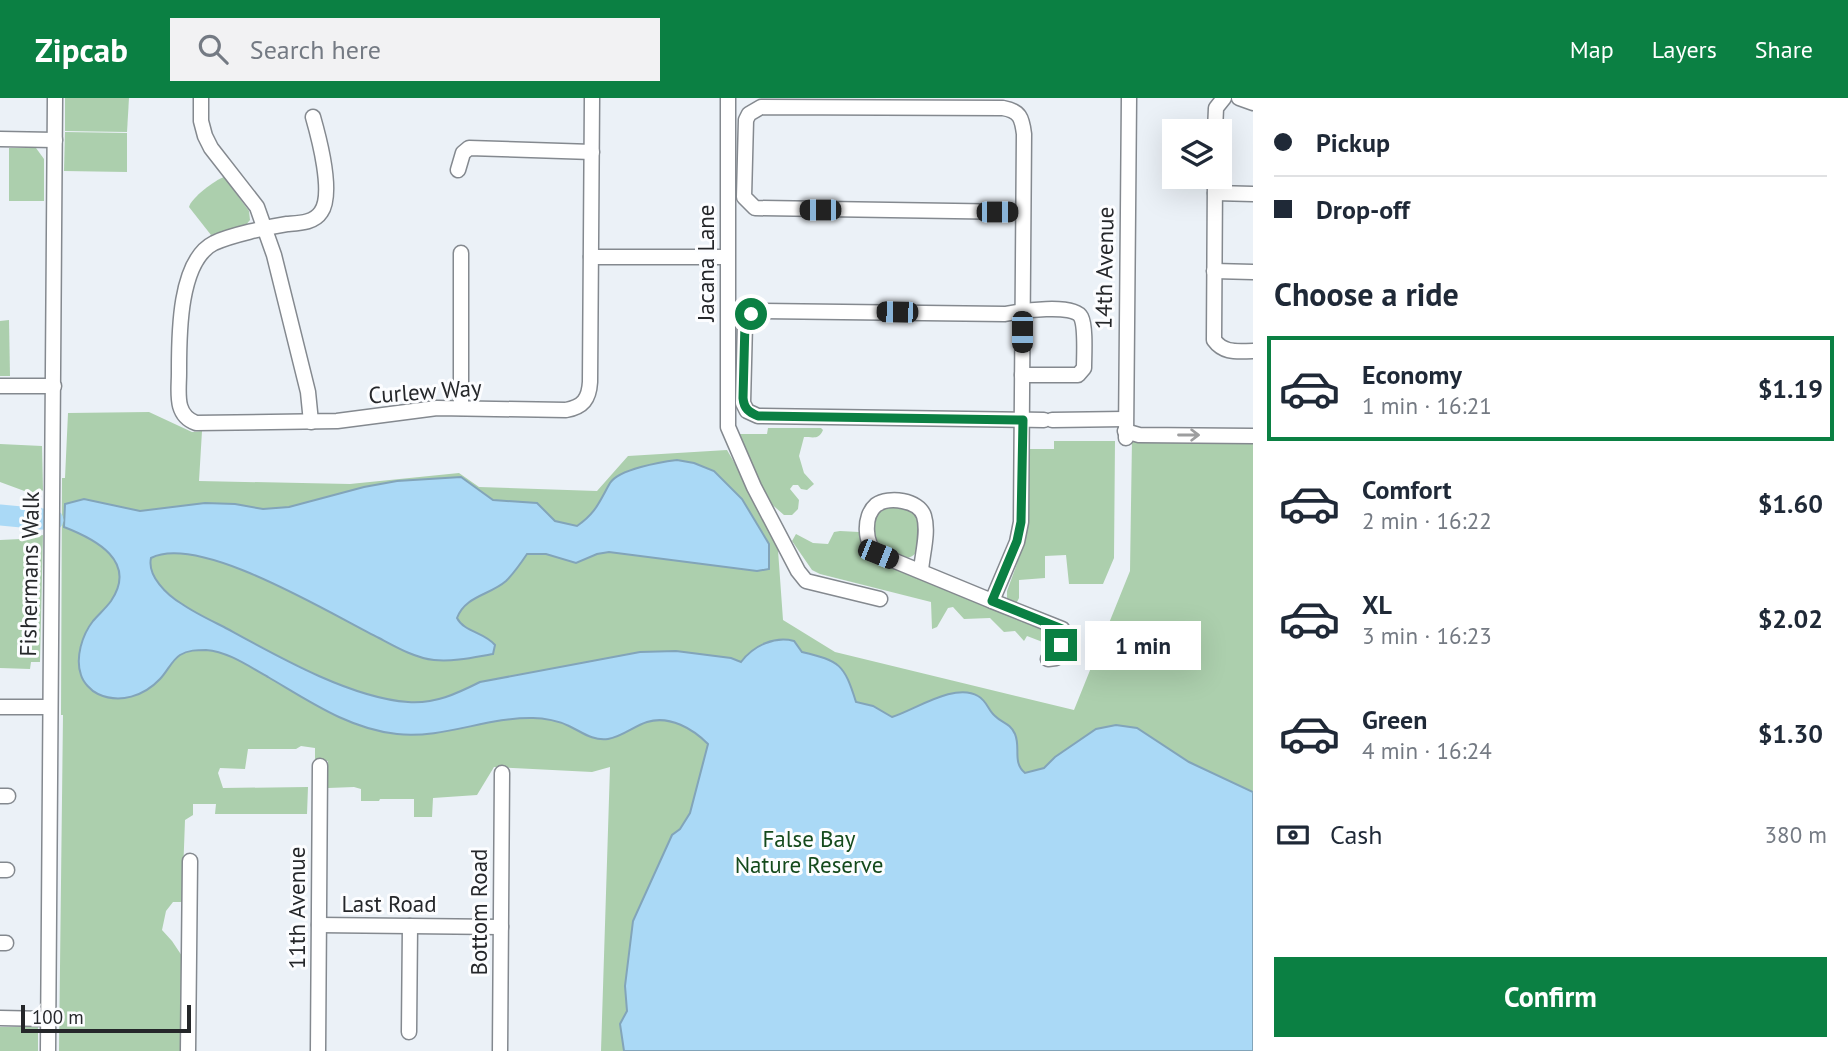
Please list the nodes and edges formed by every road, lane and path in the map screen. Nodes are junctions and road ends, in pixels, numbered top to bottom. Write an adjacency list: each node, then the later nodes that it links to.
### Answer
1 (55, 98): 14 (street, Fishermans Walk)
2 (201, 98): 21 (street)
3 (592, 98): 15 (street, Curlew Way)
4 (728, 98): 24 (street, Jacana Lane)
5 (1129, 98): 35 (street, 14th Avenue)
6 (1224, 98): 12 (street)
7 (1238, 98): 10 (street)
8 (848, 103): 9 (street); 20 (street)
9 (869, 103): 20 (street)
10 (1253, 103)
11 (313, 117): 21 (street, Curlew Way)
12 (1215, 119)
13 (0, 139): 14 (street)
14 (55, 140): 31 (street, Fishermans Walk)
15 (592, 152): 16 (street); 23 (street, Curlew Way)
16 (458, 170)
17 (1215, 189): 18 (street)
18 (1215, 193): 19 (street); 25 (street)
19 (1253, 194)
20 (1023, 212): 27 (street)
21 (264, 228): 34 (street); 34 (street, Curlew Way)
22 (461, 253): 32 (street)
23 (591, 257): 24 (street); 32 (street, Curlew Way)
24 (727, 257): 38 (street, Jacana Lane)
25 (1214, 271): 26 (street); 28 (street)
26 (1253, 272)
27 (1023, 311): 29 (street); 29 (street); 33 (street)
28 (1253, 351)
29 (1022, 375): 33 (street)
30 (0, 386): 31 (street)
31 (54, 387): 42 (street, Fishermans Walk)
32 (461, 408): 34 (street, Curlew Way)
33 (1023, 420): 35 (street); 39 (street)
34 (311, 422)
35 (1125, 429): 36 (street, one-way to 36)
36 (1253, 436)
37 (921, 571): 37 (street); 39 (street)
38 (880, 599)
39 (992, 601): 40 (street)
40 (1048, 659)
41 (0, 707): 42 (street)
42 (50, 707): 50 (street, Fishermans Walk)
43 (320, 766): 46 (street, 11th Avenue)
44 (502, 773): 48 (street, Bottom Road)
45 (190, 861): 53 (street)
46 (318, 925): 47 (street, Last Road); 54 (street, 11th Avenue)
47 (410, 926): 48 (street, Last Road); 51 (street)
48 (501, 927): 55 (street, Bottom Road)
49 (0, 1018): 50 (street)
50 (48, 1019): 52 (street, Fishermans Walk)
51 (409, 1032)
52 (48, 1051)
53 (188, 1051)
54 (318, 1051)
55 (500, 1051)

